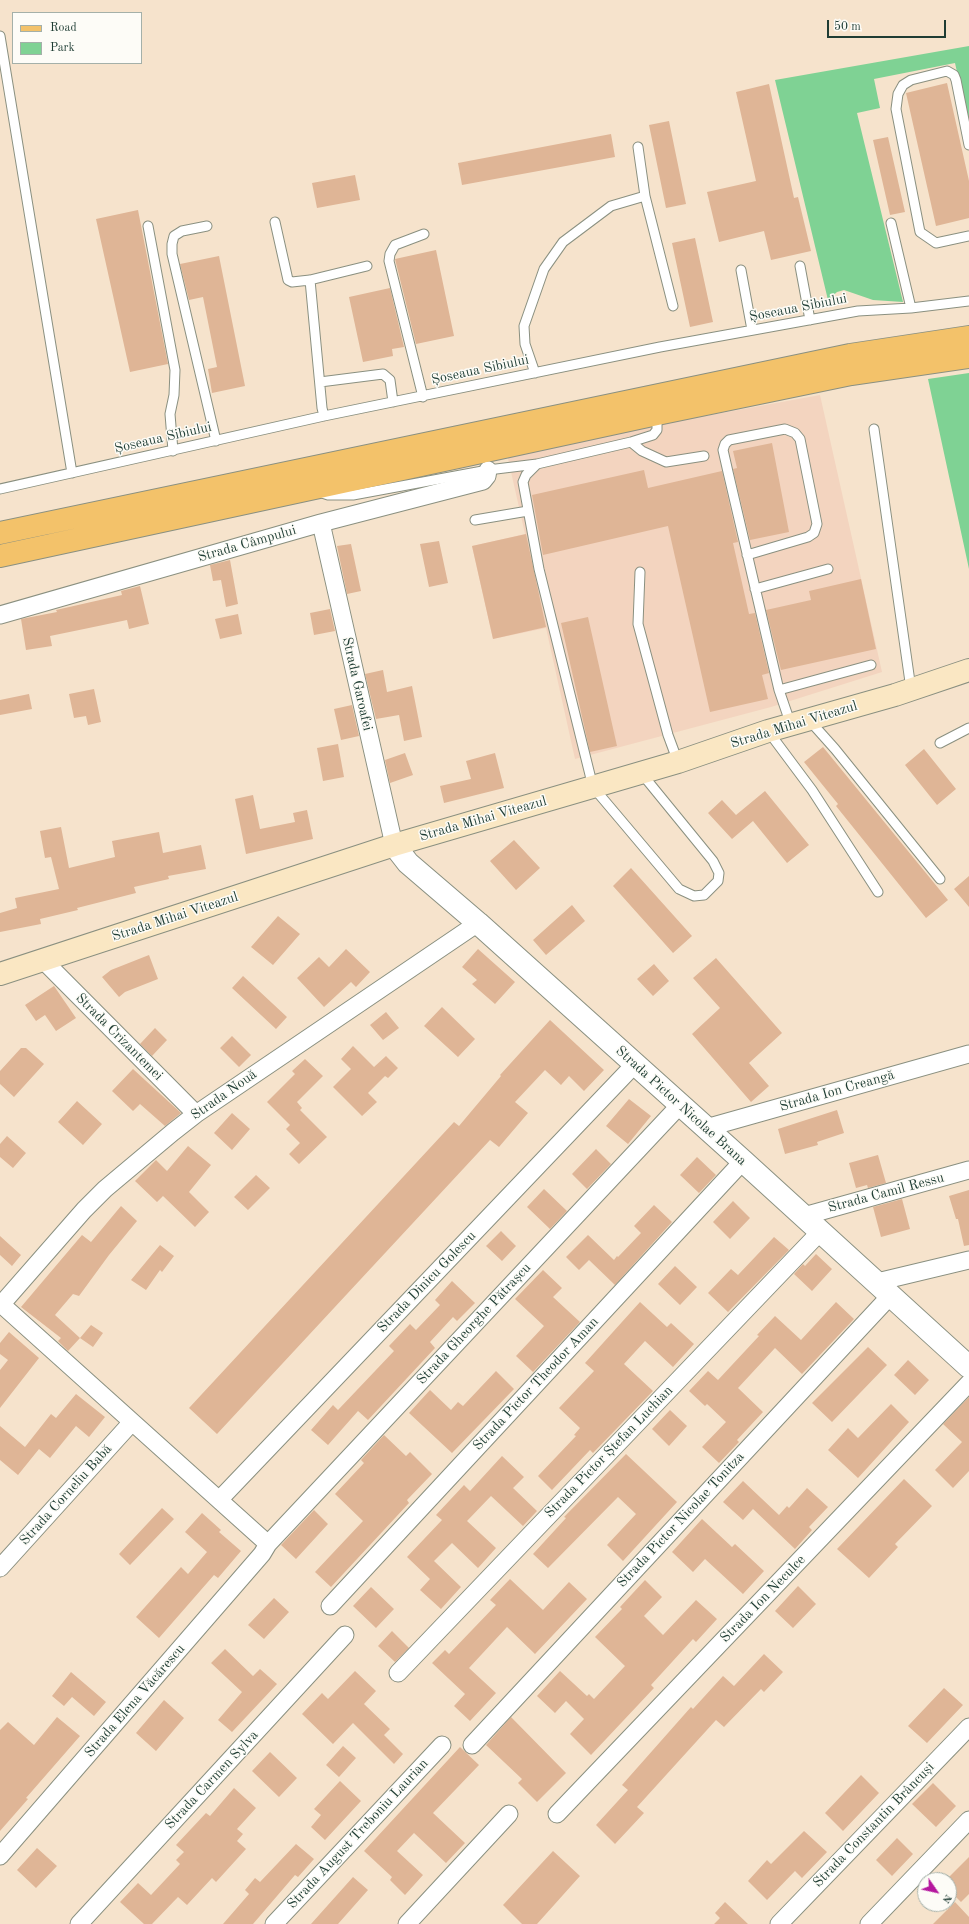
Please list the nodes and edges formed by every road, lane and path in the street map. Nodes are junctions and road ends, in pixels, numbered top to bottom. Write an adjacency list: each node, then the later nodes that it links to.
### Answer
1 (0, 36): 35 (lane)
2 (969, 144): 10 (lane)
3 (638, 147): 4 (lane)
4 (644, 196): 16 (lane); 22 (lane)
5 (275, 222): 14 (lane)
6 (891, 223): 17 (lane)
7 (148, 226): 31 (lane)
8 (207, 226): 29 (lane)
9 (424, 234): 24 (lane)
10 (969, 236)
11 (367, 266): 14 (lane)
12 (800, 266): 18 (lane)
13 (741, 270): 19 (lane)
14 (310, 280): 23 (lane)
15 (969, 301): 17 (lane, Șoseaua Sibiului)
16 (673, 306)
17 (911, 308): 18 (lane, Șoseaua Sibiului)
18 (810, 320): 19 (lane, Șoseaua Sibiului)
19 (752, 330): 22 (lane, Șoseaua Sibiului)
20 (969, 338): 41 (main road)
21 (969, 357): 26 (main road)
22 (535, 373): 24 (lane, Șoseaua Sibiului)
23 (320, 382): 25 (lane); 27 (lane)
24 (423, 396): 25 (lane, Șoseaua Sibiului)
25 (393, 402): 27 (lane, Șoseaua Sibiului)
26 (657, 414): 30 (lane); 37 (main road)
27 (324, 416): 29 (lane, Șoseaua Sibiului)
28 (874, 429): 50 (lane)
29 (216, 441): 31 (lane, Șoseaua Sibiului)
30 (630, 442): 32 (lane); 33 (lane)
31 (173, 451): 35 (lane, Șoseaua Sibiului)
32 (704, 456)
33 (536, 464): 34 (lane); 38 (lane)
34 (488, 470): 37 (lane); 40 (street, Strada Câmpului)
35 (72, 473): 36 (lane, Șoseaua Sibiului)
36 (0, 489)
37 (309, 490): 43 (main road)
38 (528, 511): 39 (lane); 58 (lane)
39 (475, 520)
40 (321, 523): 47 (street, Strada Câmpului); 59 (street, Strada Garoafei)
41 (0, 534)
42 (747, 554): 42 (lane); 46 (lane)
43 (0, 556)
44 (828, 569): 46 (lane)
45 (640, 572): 56 (lane)
46 (755, 589): 51 (lane)
47 (0, 615)
48 (871, 665): 51 (lane)
49 (969, 670): 50 (main road, Strada Mihai Viteazul)
50 (911, 689): 52 (main road, Strada Mihai Viteazul)
51 (779, 690): 52 (lane)
52 (800, 723): 54 (main road, Strada Mihai Viteazul); 60 (lane)
53 (969, 728): 55 (lane)
54 (768, 732): 56 (main road, Strada Mihai Viteazul); 61 (lane)
55 (940, 743)
56 (678, 762): 57 (main road, Strada Mihai Viteazul)
57 (641, 773): 58 (main road, Strada Mihai Viteazul); 58 (lane)
58 (593, 786): 59 (main road, Strada Mihai Viteazul)
59 (394, 845): 62 (street, Strada Pictor Nicolae Brana); 63 (main road, Strada Mihai Viteazul)
60 (940, 879)
61 (878, 892)
62 (478, 923): 66 (street, Strada Pictor Nicolae Brana); 68 (street, Strada Nouă)
63 (43, 960): 64 (main road, Strada Mihai Viteazul); 68 (street, Strada Crizantemei)
64 (0, 974)
65 (969, 1054): 69 (street, Strada Ion Creangă)
66 (635, 1064): 67 (street, Strada Pictor Nicolae Brana); 79 (street, Strada Dinicu Golescu)
67 (680, 1105): 69 (street, Strada Pictor Nicolae Brana); 80 (street, Strada Gheorghe Pătrașcu)
68 (196, 1114): 76 (street, Strada Nouă)
69 (706, 1128): 70 (street, Strada Pictor Nicolae Brana)
70 (743, 1161): 72 (street, Strada Pictor Nicolae Brana); 82 (street, Strada Pictor Theodor Aman)
71 (969, 1170): 72 (street, Strada Camil Ressu)
72 (804, 1216): 73 (street, Strada Pictor Nicolae Brana)
73 (821, 1231): 75 (street, Strada Pictor Nicolae Brana); 84 (street, Strada Pictor Ștefan Luchian)
74 (969, 1260): 75 (street)
75 (884, 1288): 77 (street, Strada Pictor Nicolae Brana); 87 (street, Strada Pictor Nicolae Tonitza)
76 (0, 1304): 78 (street)
77 (968, 1369): 89 (street, Strada Ion Neculce)
78 (132, 1422): 79 (street); 81 (street, Strada Corneliu Babă)
79 (220, 1499): 80 (street)
80 (268, 1544): 91 (street, Strada Elena Văcărescu)
81 (0, 1568)
82 (330, 1606)
83 (345, 1635): 92 (street, Strada Carmen Sylva)
84 (398, 1673)
85 (969, 1726): 95 (street, Strada Constantin Brâncuși)
86 (442, 1745): 93 (street, Strada August Treboniu Laurian)
87 (472, 1745)
88 (509, 1814): 94 (street)
89 (557, 1814)
90 (969, 1820): 96 (street)
91 (0, 1856)
92 (79, 1924)
93 (274, 1924)
94 (407, 1924)
95 (779, 1924)
96 (869, 1924)

